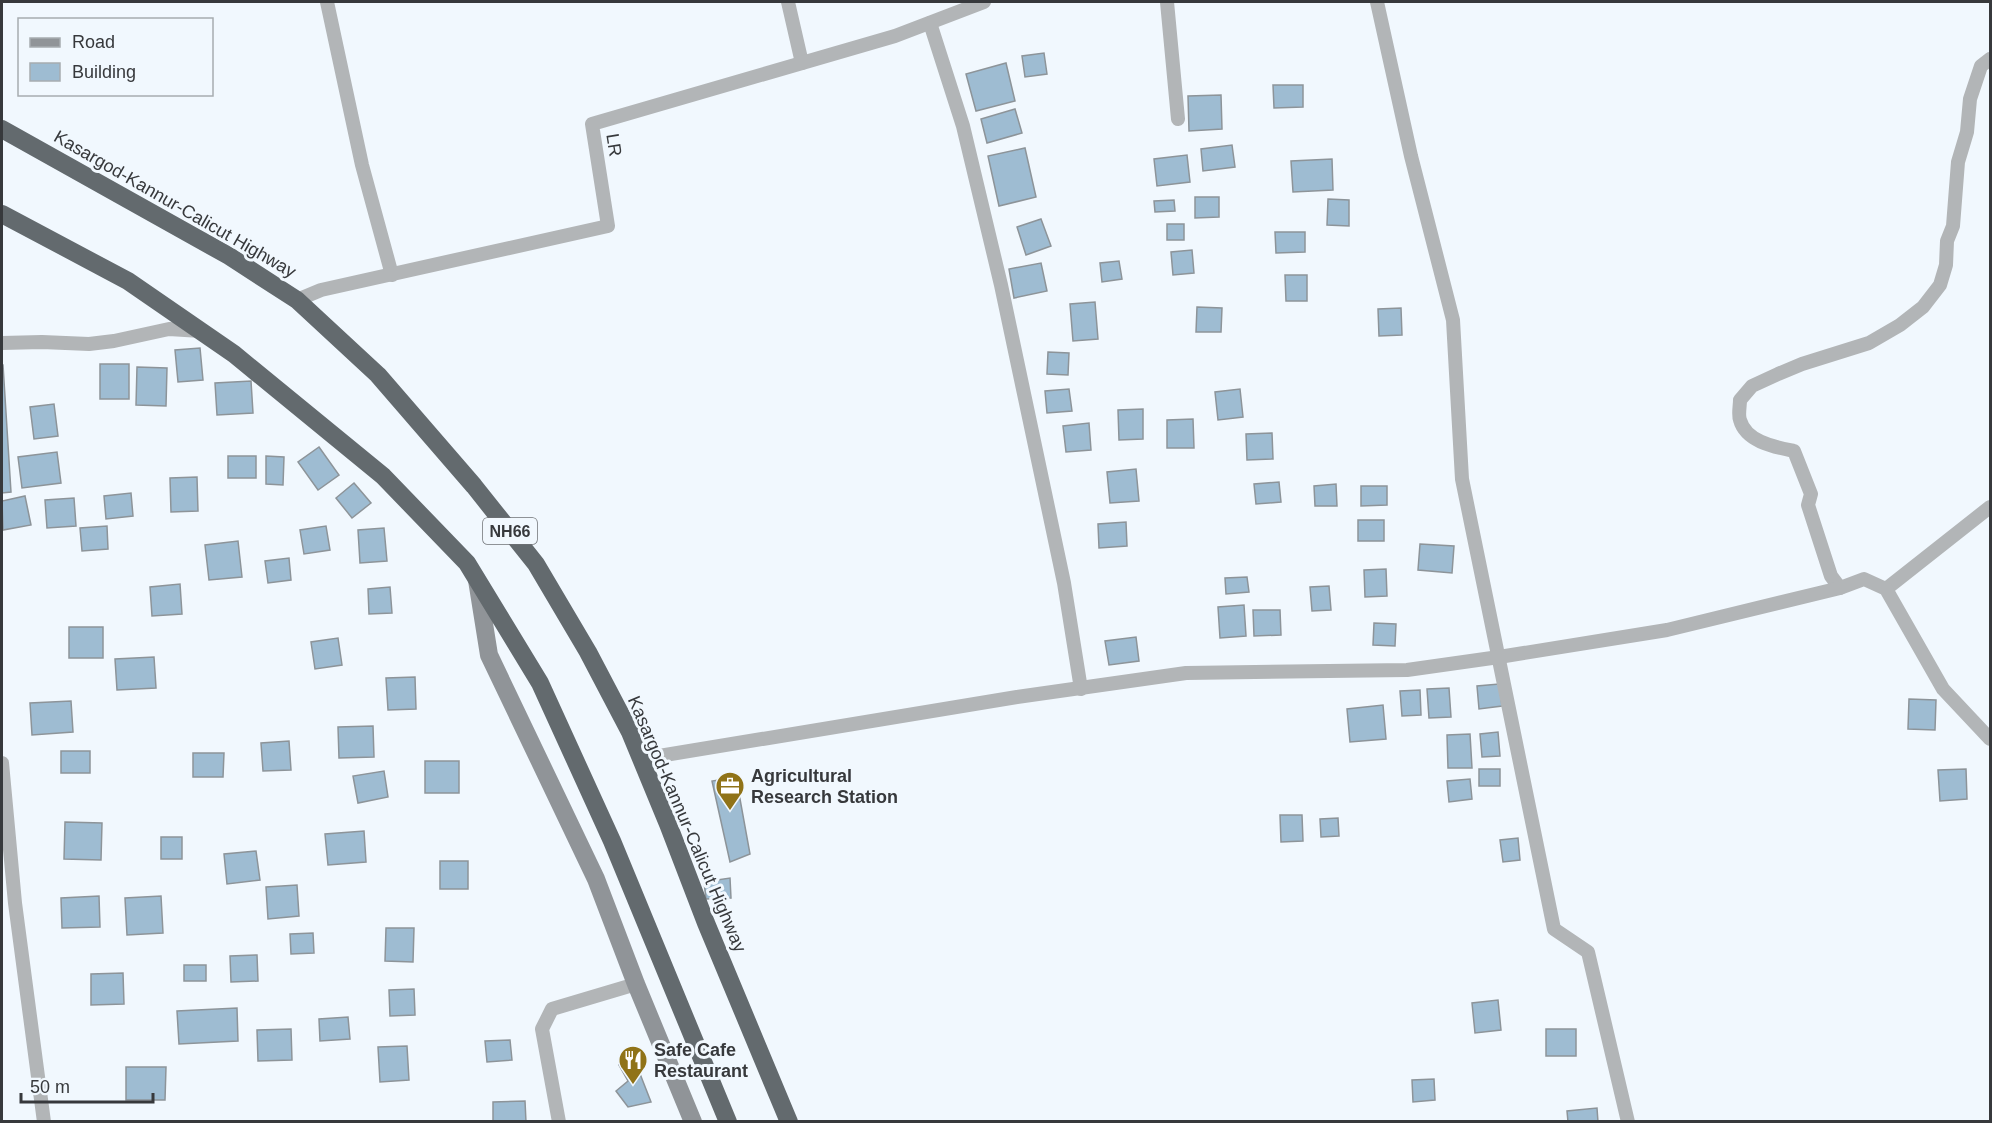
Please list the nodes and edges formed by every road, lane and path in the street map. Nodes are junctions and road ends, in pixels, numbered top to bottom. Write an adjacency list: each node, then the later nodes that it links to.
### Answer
1 (327, 2): 12 (street)
2 (788, 2): 8 (street)
3 (984, 2): 6 (street, LR)
4 (1167, 2): 9 (street)
5 (1377, 2): 20 (street)
6 (930, 22): 8 (street, LR); 21 (street)
7 (1990, 59): 18 (street)
8 (802, 63): 12 (street, LR)
9 (1178, 119)
10 (2, 129): 13 (highway, Kasargod-Kannur-Calicut Highway / NH66)
11 (2, 214): 14 (highway, NH66)
12 (392, 275): 13 (street, LR)
13 (297, 300): 23 (highway, Kasargod-Kannur-Calicut Highway / NH66)
14 (201, 331): 15 (street); 17 (highway, NH66)
15 (2, 344)
16 (1990, 507): 19 (street)
17 (477, 580): 27 (street); 31 (highway, NH66)
18 (1840, 588): 19 (street); 20 (street)
19 (1886, 589): 22 (street)
20 (1498, 657): 21 (street); 33 (street)
21 (1082, 689): 23 (street)
22 (1990, 739)
23 (641, 759): 32 (highway, Kasargod-Kannur-Calicut Highway / NH66)
24 (2, 764): 26 (street)
25 (2, 898): 26 (street)
26 (15, 903): 28 (street)
27 (636, 984): 29 (street); 30 (street)
28 (44, 1122)
29 (559, 1122)
30 (693, 1122)
31 (728, 1122)
32 (789, 1122)
33 (1628, 1122)

